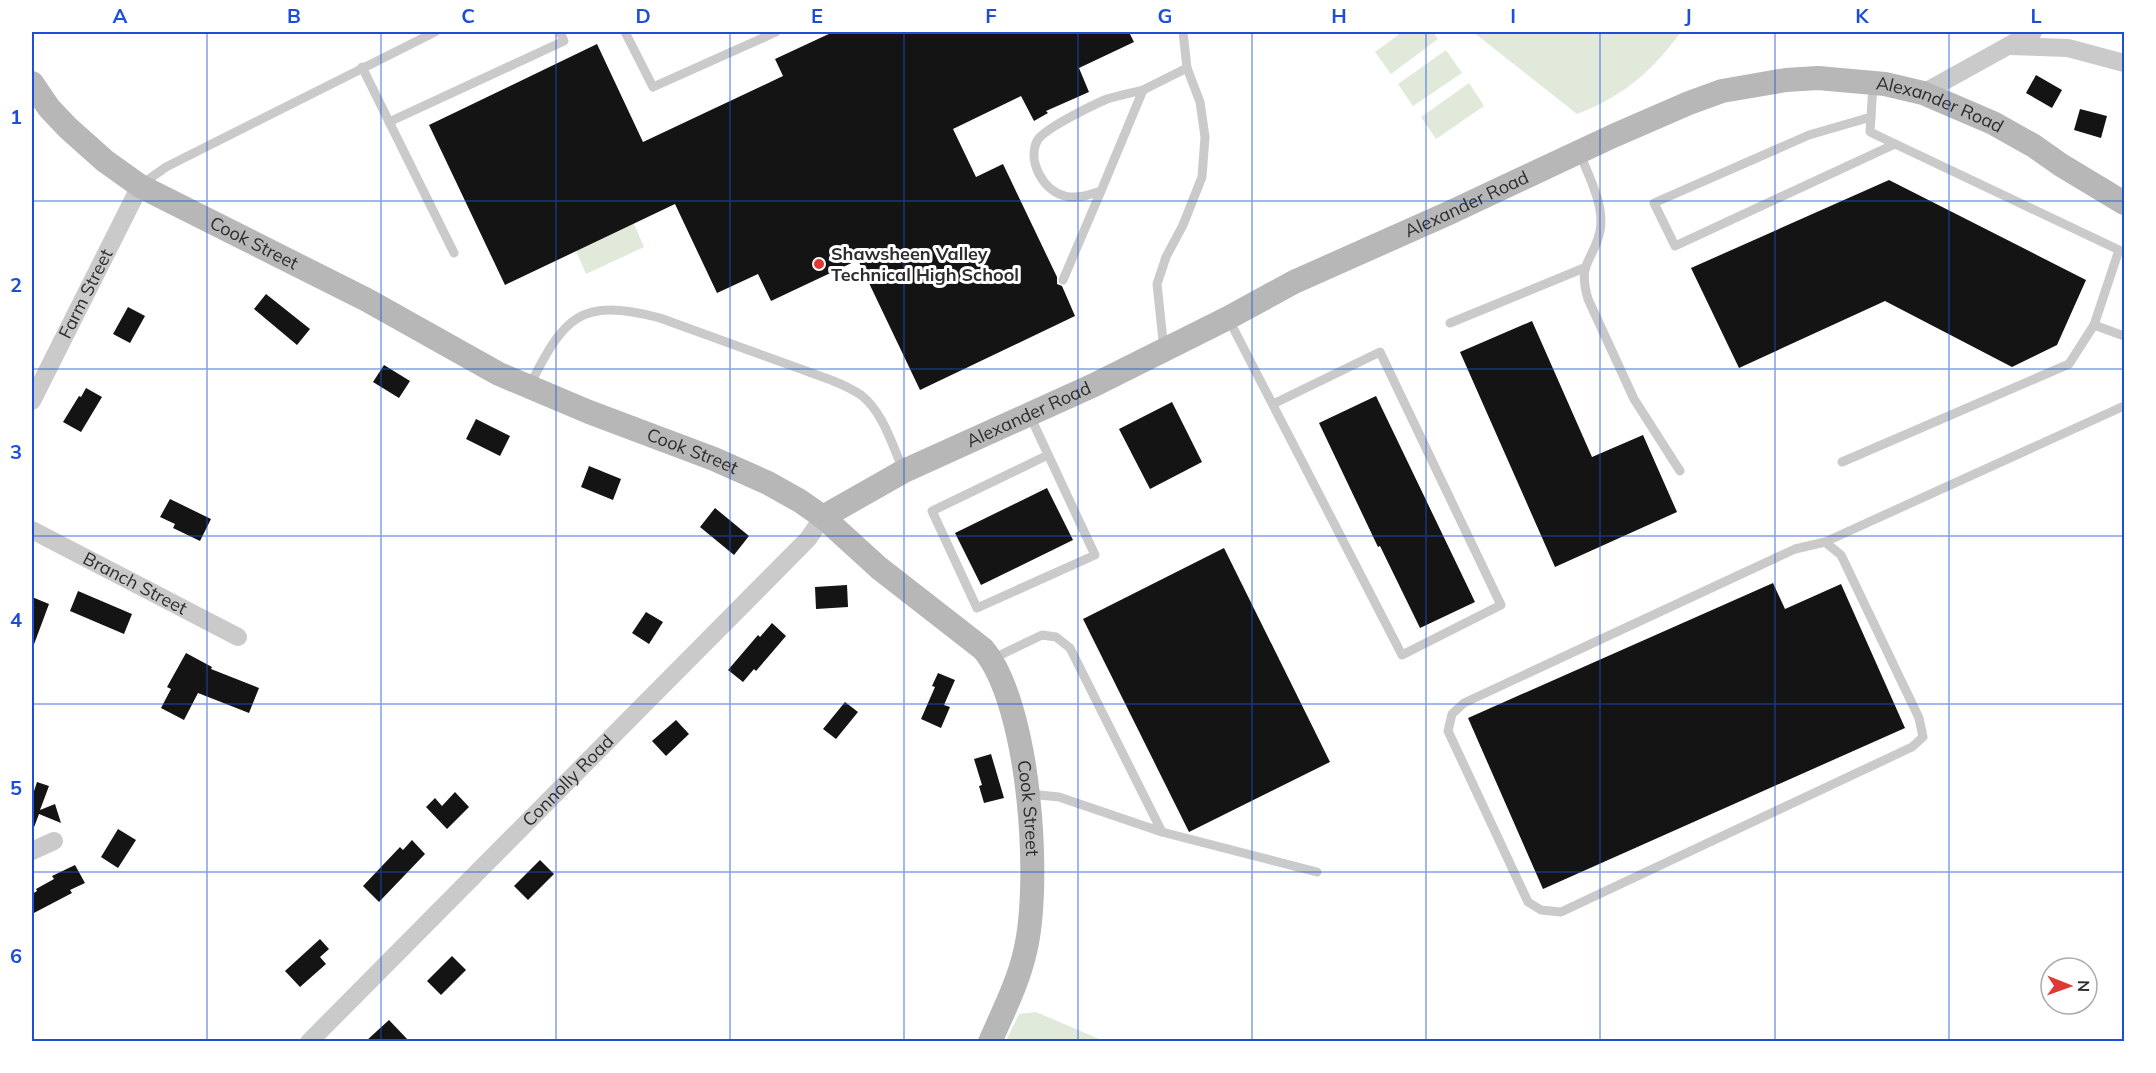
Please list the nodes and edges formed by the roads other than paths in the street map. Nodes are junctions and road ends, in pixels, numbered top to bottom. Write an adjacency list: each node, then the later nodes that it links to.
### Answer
1 (435, 32): 9 (lane)
2 (560, 32): 16 (lane)
3 (625, 32): 4 (lane)
4 (776, 32)
5 (1183, 32): 10 (lane)
6 (2033, 32): 7 (street)
7 (2007, 46): 8 (street); 14 (street)
8 (2124, 63)
9 (362, 67): 16 (lane); 19 (lane)
10 (1187, 68): 13 (lane); 29 (lane)
11 (32, 83): 19 (street, Cook Street)
12 (1873, 83): 14 (street, Alexander Road); 15 (lane); 18 (street, Alexander Road)
13 (1143, 90): 20 (lane); 20 (lane)
14 (1923, 93): 21 (street, Alexander Road)
15 (1871, 117): 17 (lane); 17 (lane)
16 (389, 122): 22 (lane)
17 (1895, 144): 27 (lane)
18 (1579, 152): 23 (lane); 25 (street, Alexander Road)
19 (140, 186): 30 (street, Cook Street); 31 (street, Farm Street)
20 (1101, 191): 24 (lane)
21 (2124, 203)
22 (454, 253)
23 (1584, 268): 26 (lane); 38 (lane)
24 (1063, 280)
25 (1228, 318): 29 (street, Alexander Road); 32 (lane)
26 (1450, 323)
27 (2094, 325): 28 (lane); 36 (lane)
28 (2124, 336)
29 (1164, 350): 34 (street, Alexander Road)
30 (529, 388): 37 (lane); 39 (street, Cook Street)
31 (32, 401)
32 (1273, 404): 32 (lane)
33 (2124, 406): 41 (lane)
34 (1029, 414): 35 (lane); 37 (street, Alexander Road)
35 (1048, 455): 35 (lane)
36 (1842, 462)
37 (904, 471): 39 (street, Alexander Road)
38 (1680, 471)
39 (823, 517): 43 (street, Cook Street); 49 (street, Connolly Road)
40 (32, 530): 42 (street, Branch Street)
41 (1826, 542): 41 (lane)
42 (238, 637)
43 (992, 659): 44 (street, Cook Street); 45 (lane)
44 (1028, 794): 45 (lane); 50 (street, Cook Street)
45 (1162, 832): 48 (lane)
46 (54, 841): 47 (street)
47 (32, 851)
48 (1317, 872)
49 (309, 1041)
50 (990, 1041)

